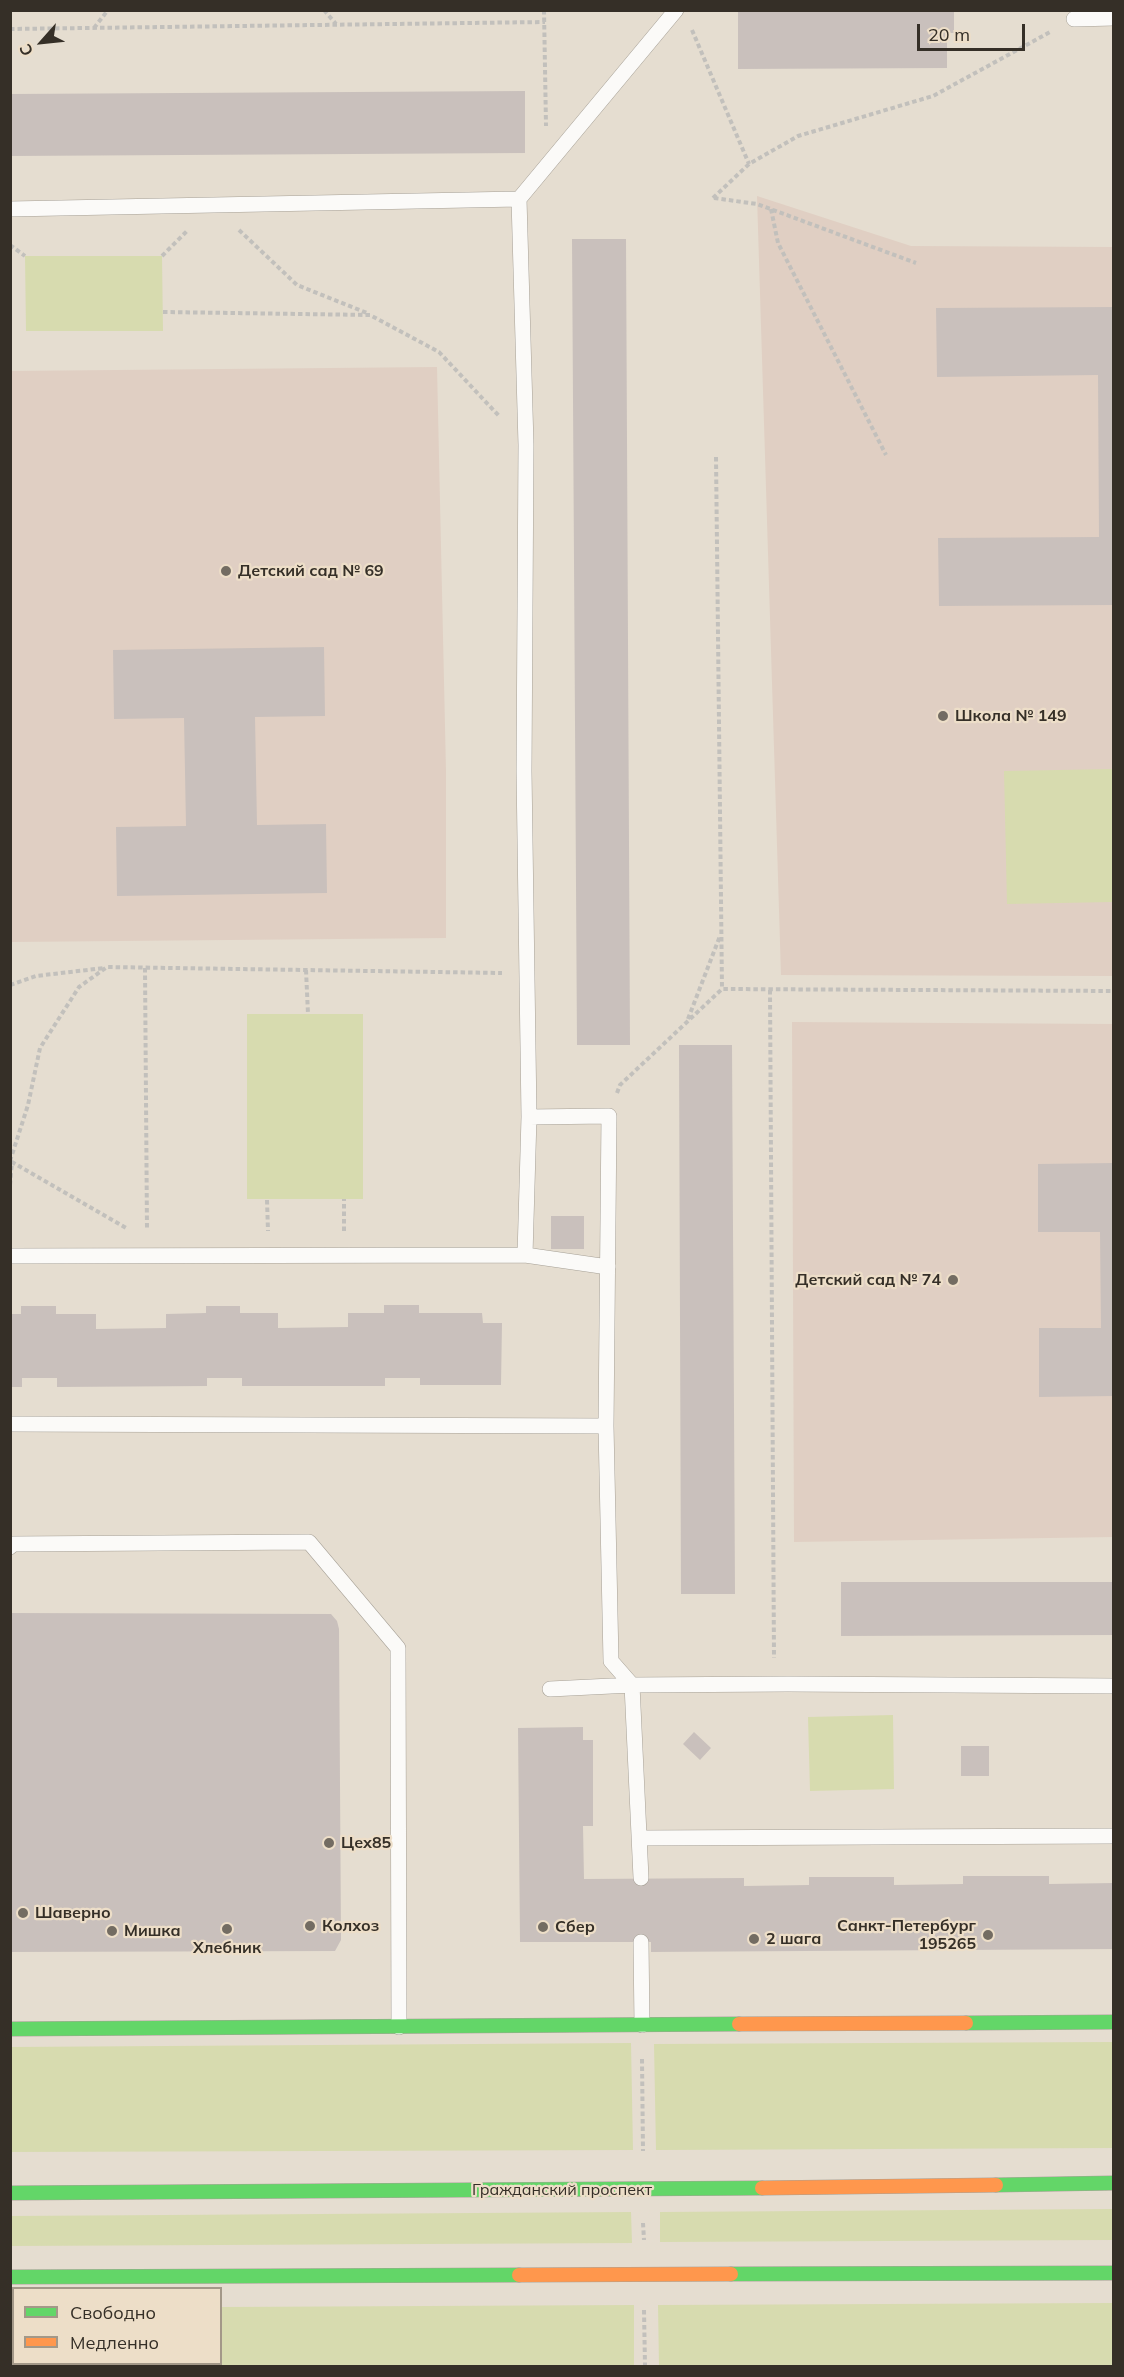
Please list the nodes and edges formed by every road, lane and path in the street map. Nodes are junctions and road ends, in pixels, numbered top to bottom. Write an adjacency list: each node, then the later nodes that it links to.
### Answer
1 (108, 10): 11 (path)
2 (324, 10): 9 (path)
3 (544, 10): 8 (path)
4 (675, 10): 13 (lane)
5 (1113, 18): 6 (lane)
6 (1074, 19): 12 (path)
7 (688, 21): 12 (path)
8 (544, 22): 9 (path); 13 (path)
9 (336, 25): 11 (path)
10 (10, 28): 11 (path)
11 (94, 28)
12 (749, 164): 17 (path)
13 (547, 166): 14 (lane)
14 (519, 199): 15 (lane); 24 (lane)
15 (214, 205): 16 (lane); 20 (path); 23 (path)
16 (10, 209)
17 (771, 209): 21 (path); 25 (path)
18 (10, 245): 19 (path)
19 (25, 256)
20 (162, 256)
21 (916, 263)
22 (163, 312): 23 (path)
23 (370, 315): 24 (path)
24 (526, 445): 31 (lane)
25 (886, 455)
26 (716, 457): 27 (path)
27 (722, 932): 33 (path); 37 (path)
28 (107, 967): 29 (path); 32 (path); 40 (path)
29 (145, 968): 30 (path); 45 (path)
30 (306, 970): 31 (path); 36 (path)
31 (527, 974): 39 (lane)
32 (10, 985)
33 (722, 989): 34 (path); 37 (path)
34 (770, 990): 35 (path); 50 (path)
35 (1113, 991)
36 (308, 1014)
37 (687, 1022): 38 (path)
38 (609, 1116): 39 (lane); 46 (lane)
39 (529, 1117): 43 (lane)
40 (11, 1161): 41 (path); 42 (path)
41 (10, 1185)
42 (128, 1229)
43 (525, 1255): 45 (lane); 46 (lane)
44 (10, 1256): 45 (lane)
45 (166, 1256)
46 (608, 1267): 48 (lane)
47 (10, 1424): 48 (lane)
48 (606, 1426): 51 (lane)
49 (10, 1547): 60 (lane)
50 (774, 1684): 51 (lane); 52 (lane)
51 (632, 1685): 53 (lane); 55 (lane)
52 (1113, 1686)
53 (550, 1689)
54 (1113, 1836): 55 (lane)
55 (640, 1838): 56 (lane)
56 (641, 1878)
57 (641, 1942): 59 (lane)
58 (1113, 2022): 59 (main road)
59 (642, 2025): 60 (main road)
60 (399, 2027): 61 (main road)
61 (10, 2029)
62 (642, 2052): 63 (path)
63 (643, 2151)
64 (1113, 2183): 65 (main road, Гражданский проспект)
65 (10, 2193)
66 (1113, 2273): 67 (main road)
67 (10, 2277)
68 (644, 2308): 69 (path)
69 (645, 2367)

